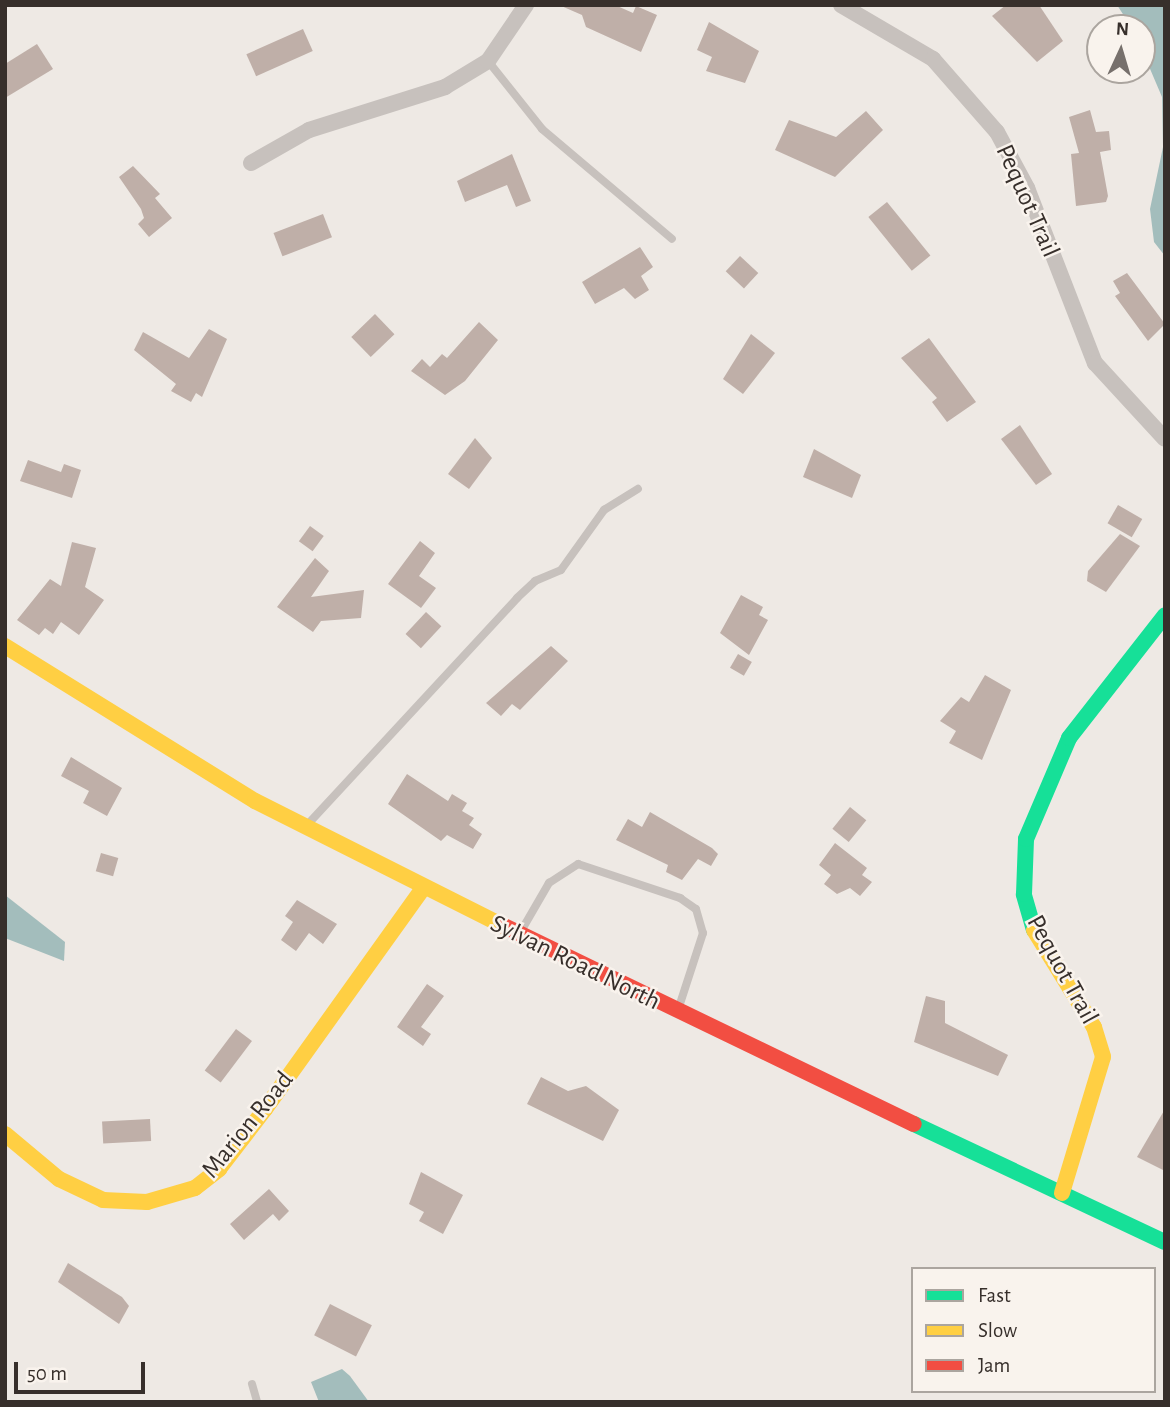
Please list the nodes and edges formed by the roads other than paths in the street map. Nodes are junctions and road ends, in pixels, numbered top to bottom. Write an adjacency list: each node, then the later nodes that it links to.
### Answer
1 (526, 5): 3 (street)
2 (841, 5): 6 (street, Pequot Trail)
3 (488, 61): 4 (street); 5 (lane)
4 (251, 163)
5 (672, 239)
6 (1165, 439)
7 (638, 489): 10 (lane)
8 (1165, 615): 15 (street, Pequot Trail)
9 (5, 646): 10 (street, Sylvan Road North)
10 (306, 827): 11 (street, Sylvan Road North)
11 (424, 887): 12 (street, Sylvan Road North); 14 (street, Marion Road)
12 (519, 935): 13 (street, Sylvan Road North); 13 (lane)
13 (677, 1013): 15 (street, Sylvan Road North)
14 (5, 1134)
15 (1062, 1193): 16 (street, Sylvan Road North)
16 (1165, 1242)
17 (252, 1384): 18 (lane)
18 (257, 1402)

